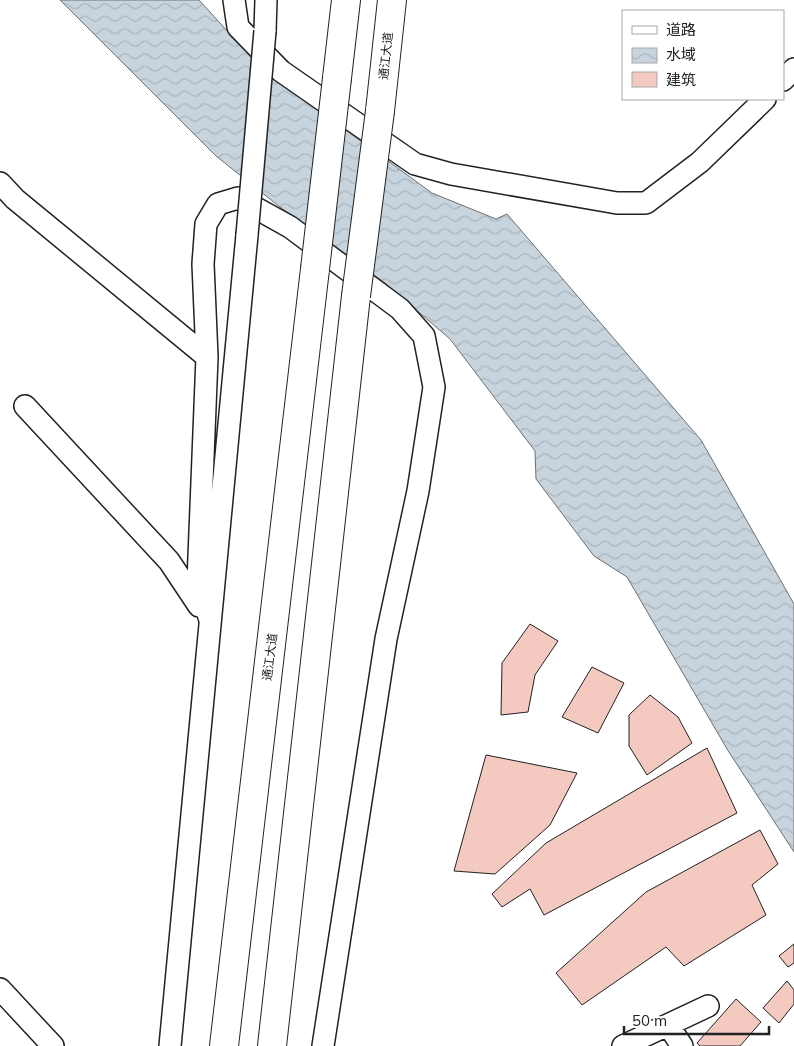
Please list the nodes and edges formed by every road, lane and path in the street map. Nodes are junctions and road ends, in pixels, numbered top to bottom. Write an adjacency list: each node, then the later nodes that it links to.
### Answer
1 (234, 0): 7 (street)
2 (266, 0): 11 (street, bridge)
3 (346, 0): 17 (highway, 通江大道, bridge)
4 (392, 0): 18 (highway, 通江大道, bridge)
5 (794, 68): 6 (street)
6 (784, 79)
7 (763, 100)
8 (0, 183): 9 (street)
9 (207, 357): 11 (street); 19 (street)
10 (25, 406): 11 (street)
11 (210, 620): 16 (street)
12 (0, 989): 15 (street)
13 (708, 1006): 14 (street)
14 (668, 1025): 20 (street); 21 (street)
15 (53, 1046)
16 (170, 1046)
17 (224, 1046)
18 (272, 1046)
19 (324, 1046)
20 (623, 1046)
21 (682, 1046)

